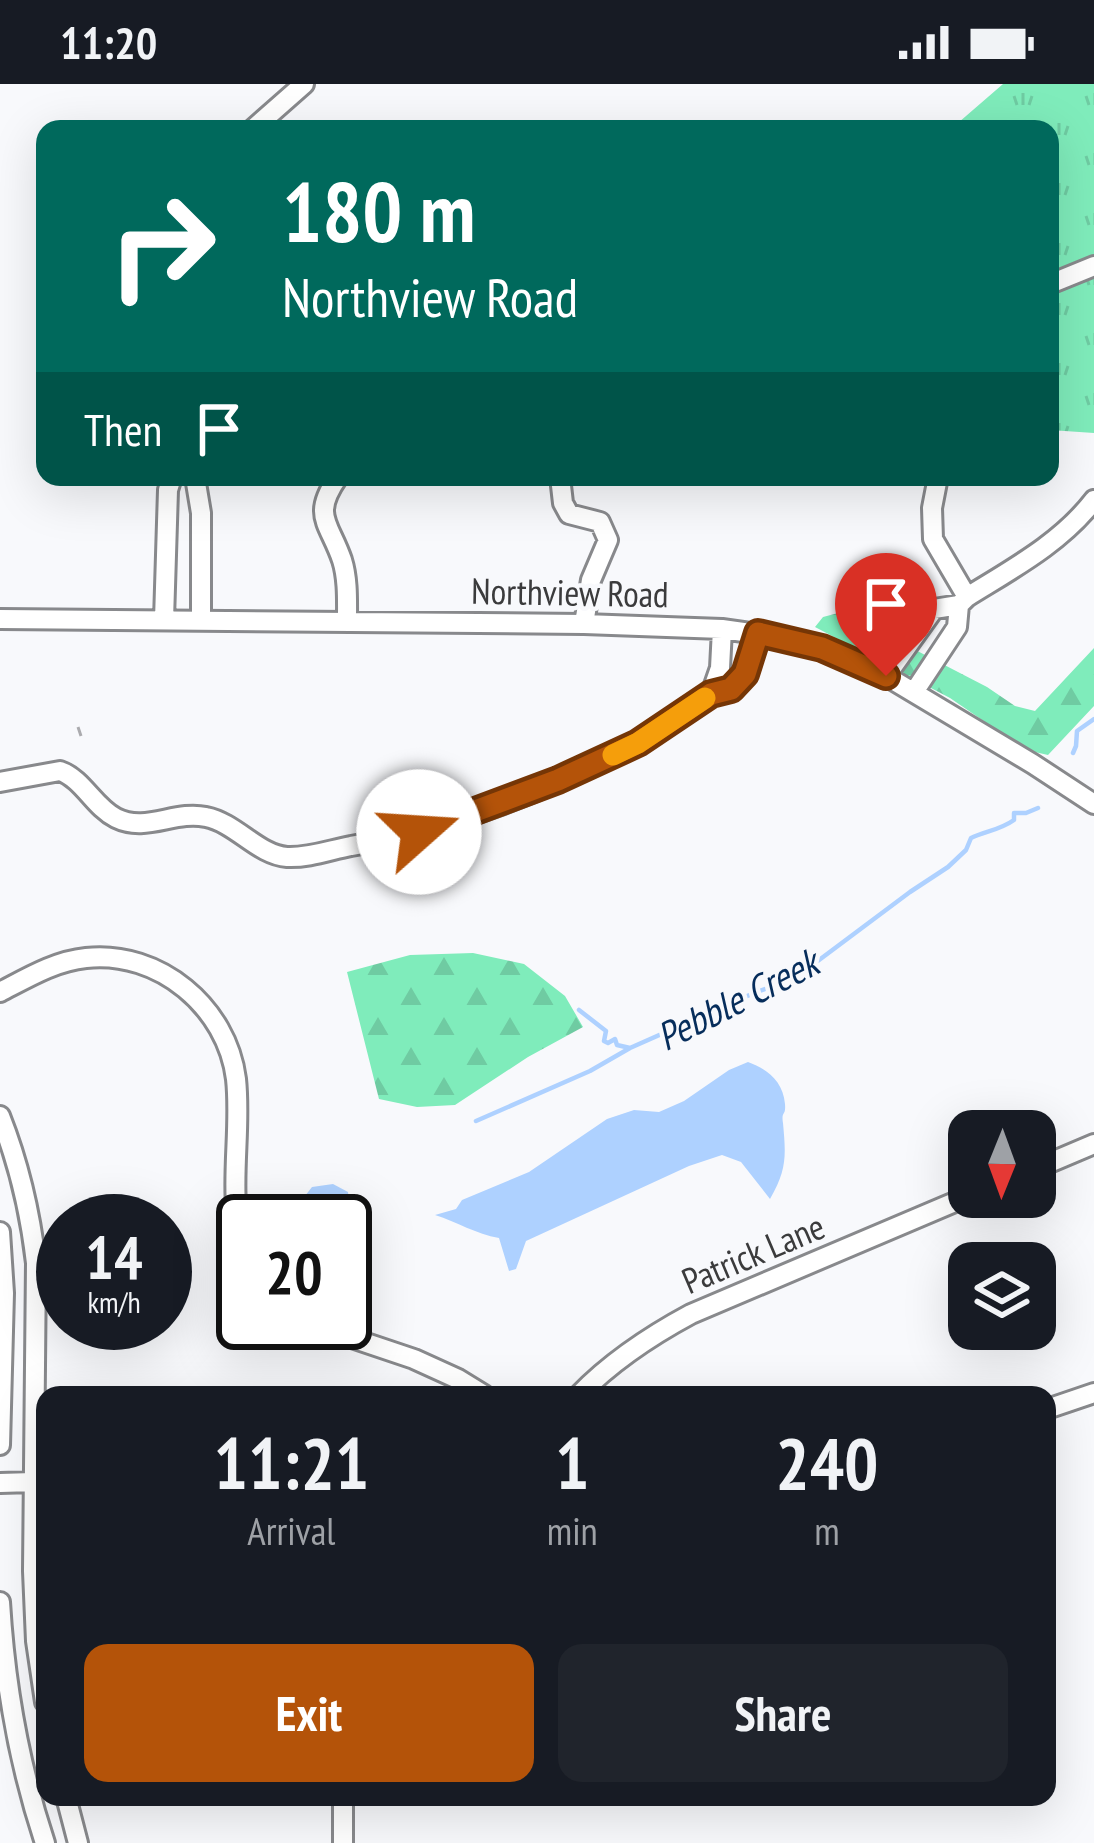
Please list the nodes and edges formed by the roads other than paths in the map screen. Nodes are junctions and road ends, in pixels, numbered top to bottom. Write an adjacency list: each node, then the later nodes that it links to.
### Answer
1 (304, 84): 2 (street)
2 (263, 120)
3 (1094, 266): 4 (street)
4 (1059, 280)
5 (169, 486): 13 (street)
6 (196, 486): 14 (street)
7 (332, 486): 15 (street)
8 (561, 486): 16 (street)
9 (936, 486): 11 (street)
10 (1094, 500): 11 (street)
11 (963, 601): 19 (street); 20 (street)
12 (0, 619): 13 (street, Northview Road)
13 (164, 620): 14 (street, Northview Road)
14 (201, 620): 15 (street, Northview Road)
15 (347, 620): 16 (street, Northview Road)
16 (584, 624): 17 (street, Northview Road)
17 (722, 629): 18 (street, Northview Road); 21 (street)
18 (758, 633): 19 (street, Northview Road); 21 (street)
19 (886, 676): 20 (street, Northview Road)
20 (914, 692): 23 (street, Northview Road)
21 (711, 694): 22 (street)
22 (0, 782)
23 (1094, 804)
24 (0, 992): 29 (street)
25 (0, 1116): 27 (street)
26 (1094, 1144): 28 (street)
27 (6, 1148): 38 (street)
28 (1056, 1160)
29 (236, 1194)
30 (948, 1205): 34 (street, Patrick Lane)
31 (0, 1232): 37 (street)
32 (372, 1345): 33 (street)
33 (466, 1386)
34 (589, 1386)
35 (1094, 1393): 36 (street)
36 (1056, 1406)
37 (0, 1444)
38 (33, 1482): 39 (street); 40 (street)
39 (0, 1483)
40 (36, 1534)
41 (0, 1603): 42 (street); 45 (street)
42 (36, 1603)
43 (68, 1806): 46 (street)
44 (343, 1806): 47 (street)
45 (45, 1843)
46 (78, 1843)
47 (343, 1843)

